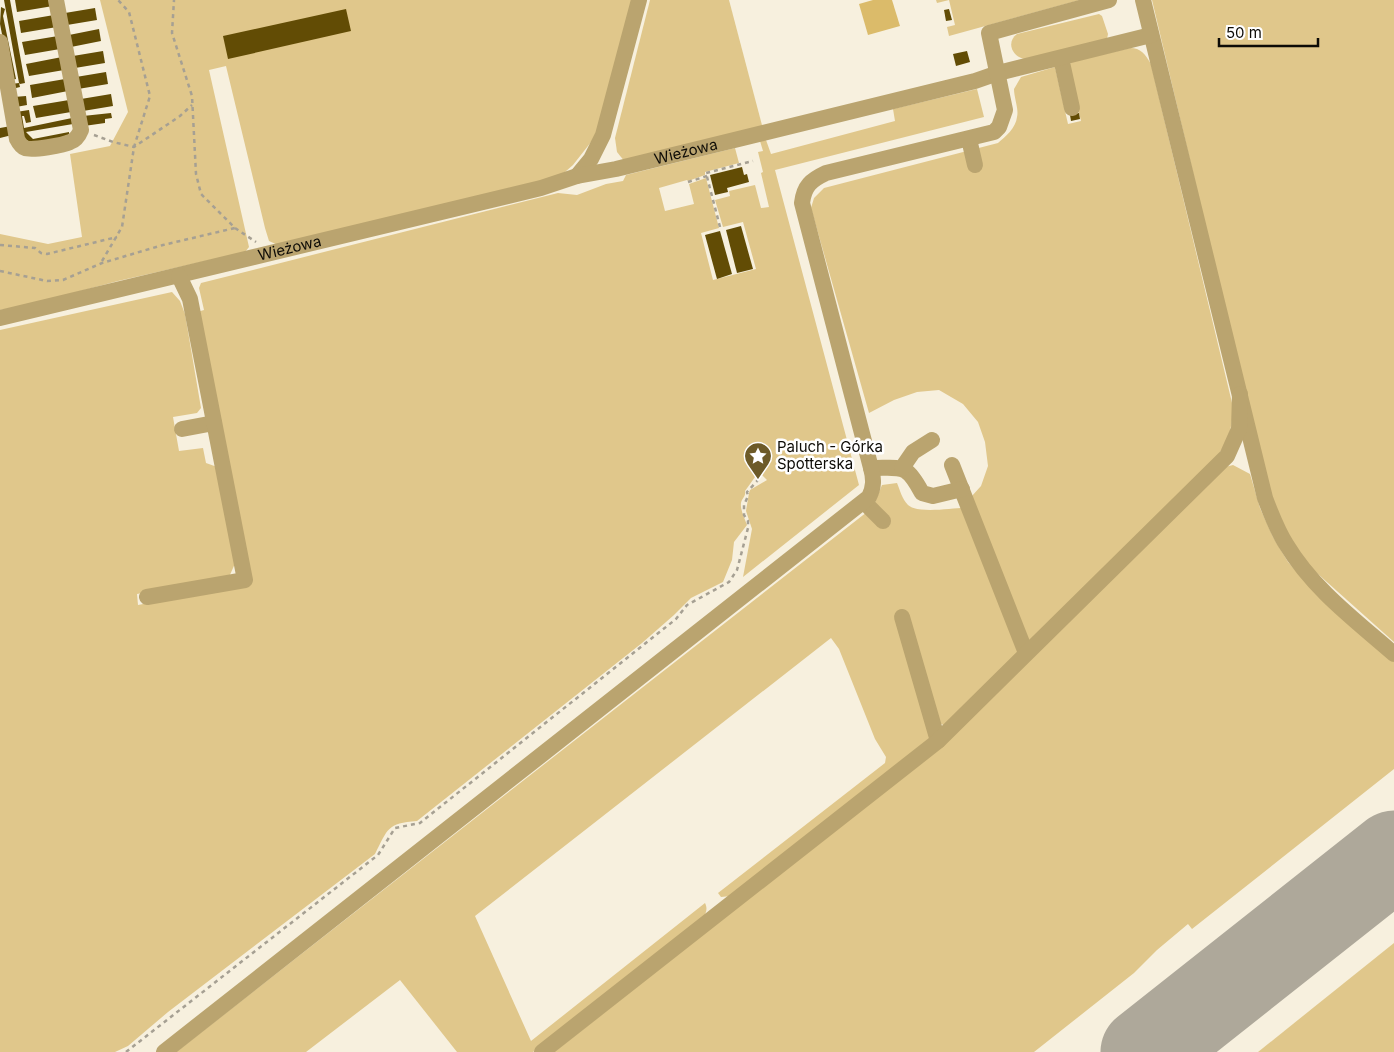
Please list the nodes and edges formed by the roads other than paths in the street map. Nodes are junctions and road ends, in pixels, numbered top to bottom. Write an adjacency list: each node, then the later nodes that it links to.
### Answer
1 (56, 0): 9 (lane)
2 (639, 0): 13 (lane)
3 (1109, 0): 8 (lane)
4 (1143, 0): 5 (lane)
5 (1151, 35): 7 (lane, Wieżowa); 16 (lane)
6 (0, 42): 9 (lane)
7 (1061, 58): 8 (lane, Wieżowa); 10 (lane)
8 (998, 73): 11 (lane); 13 (lane, Wieżowa)
9 (6, 103)
10 (1072, 108)
11 (969, 139): 12 (lane); 21 (lane)
12 (976, 165)
13 (577, 176): 14 (lane, Wieżowa)
14 (179, 276): 15 (lane, Wieżowa); 17 (lane)
15 (0, 318)
16 (1240, 394): 28 (lane); 29 (lane)
17 (214, 423): 18 (lane); 26 (lane)
18 (182, 429)
19 (932, 440): 22 (lane)
20 (952, 465): 23 (lane)
21 (871, 468): 22 (lane); 24 (lane)
22 (902, 468): 23 (lane)
23 (962, 489): 28 (lane)
24 (864, 502): 25 (lane); 31 (lane)
25 (883, 521)
26 (147, 597)
27 (902, 617): 30 (lane)
28 (1026, 653): 30 (lane)
29 (1394, 654)
30 (938, 740): 32 (lane)
31 (164, 1052)
32 (542, 1052)

